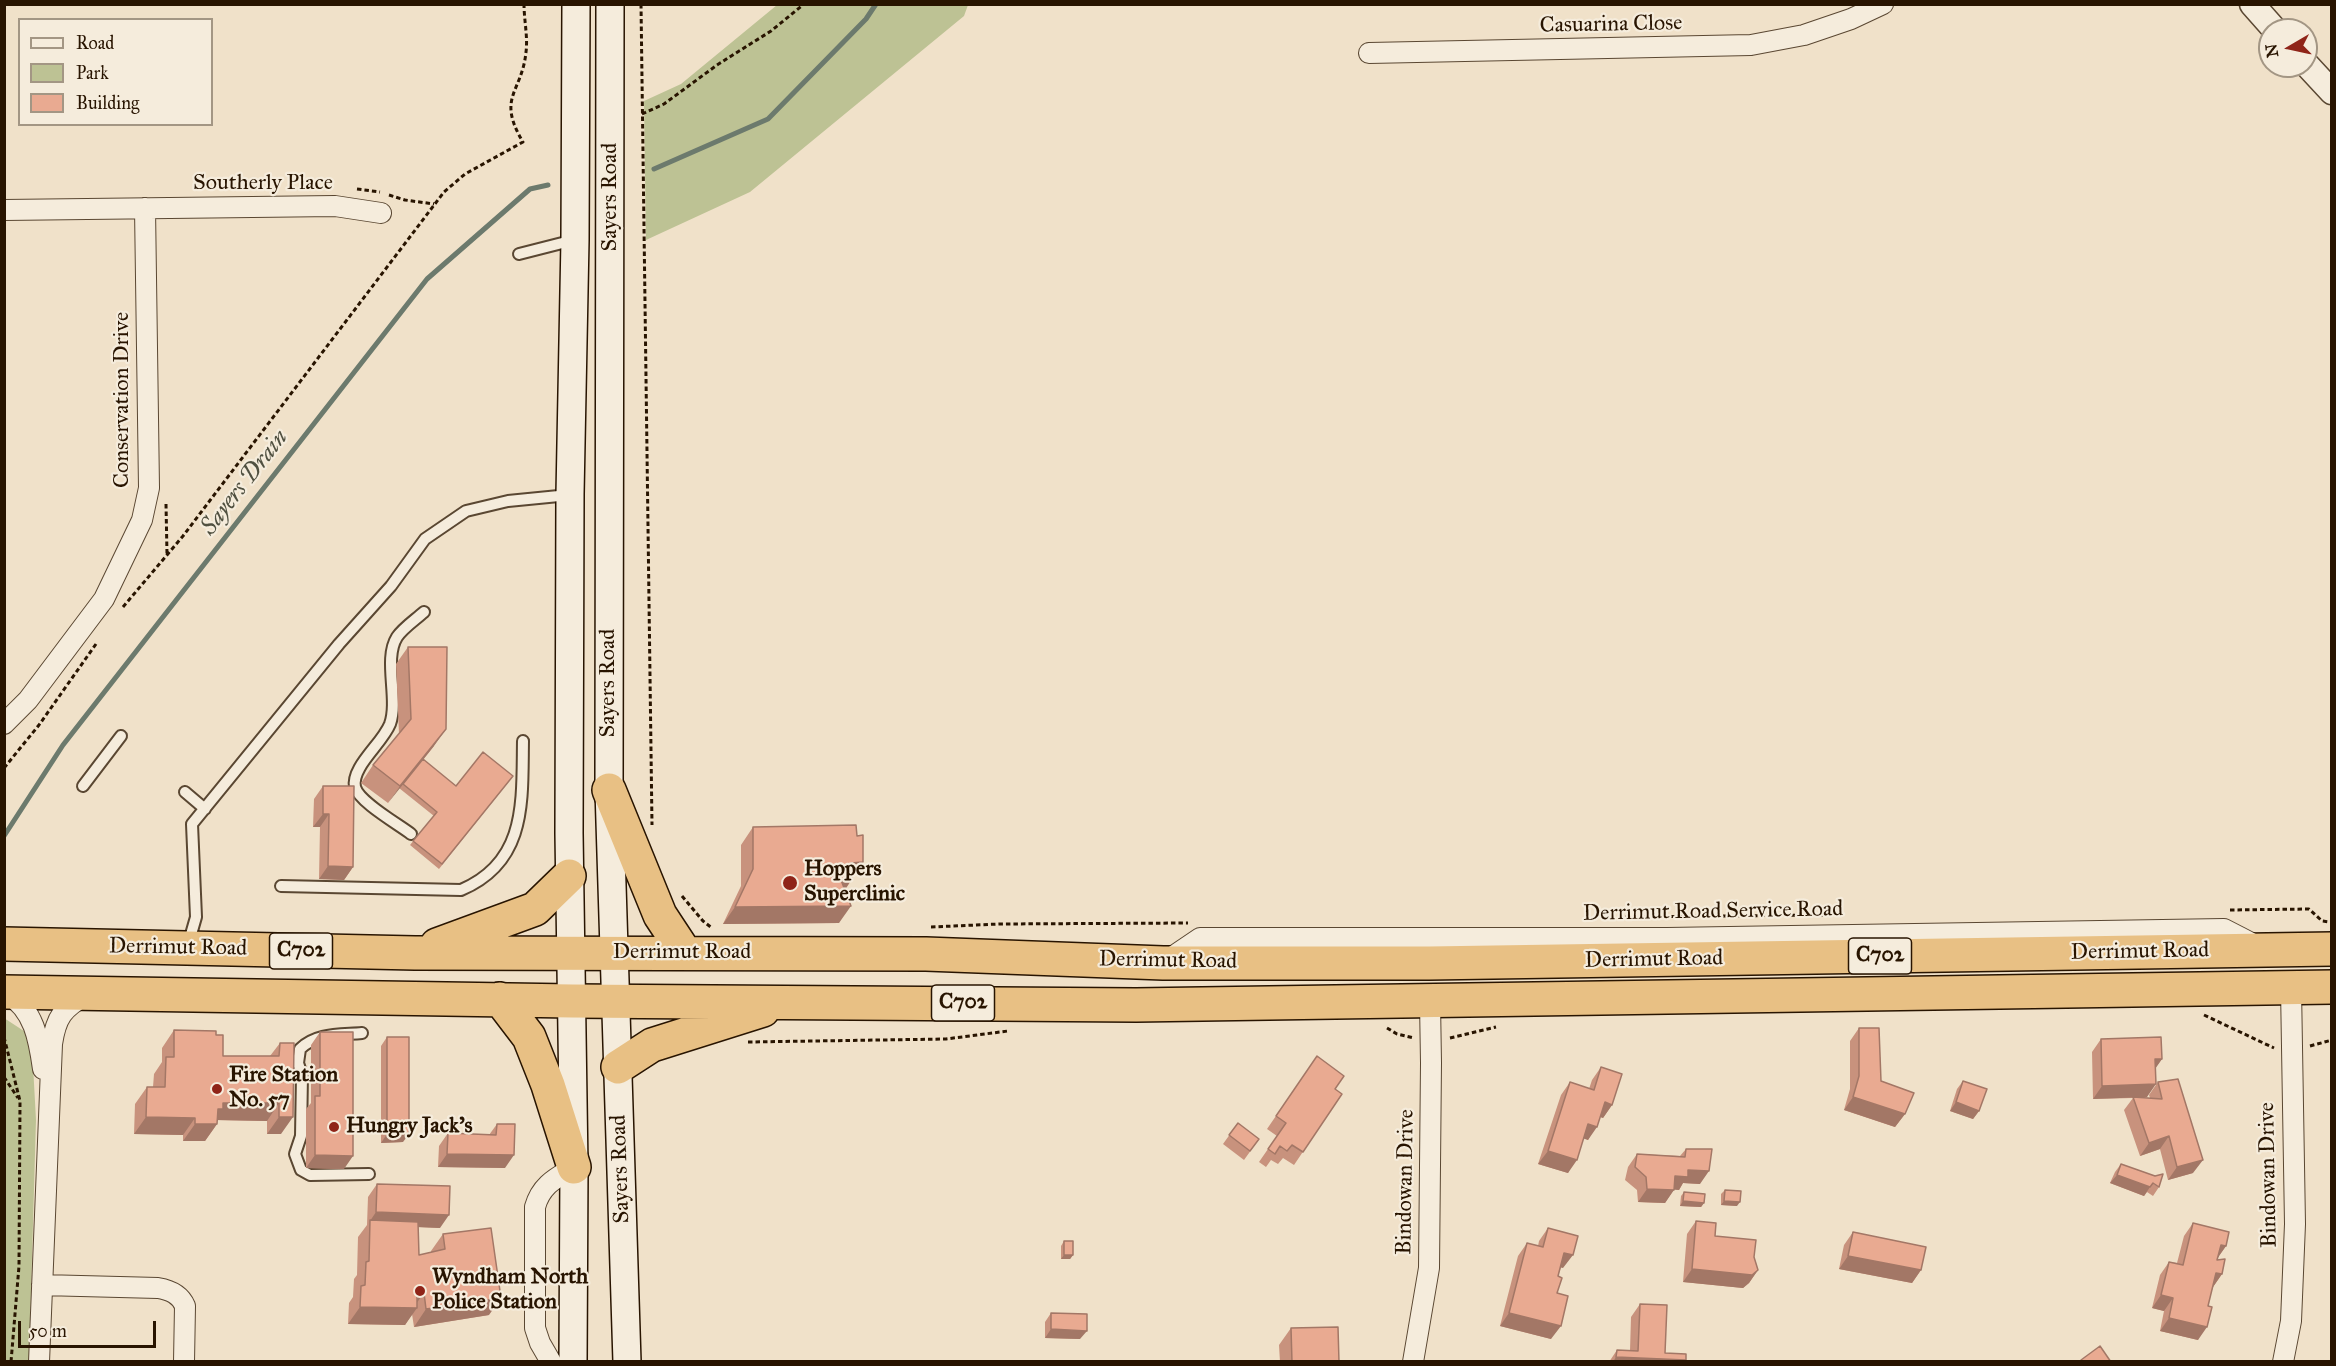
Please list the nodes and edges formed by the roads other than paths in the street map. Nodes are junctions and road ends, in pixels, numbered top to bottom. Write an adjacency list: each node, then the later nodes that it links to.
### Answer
1 (576, 4): 12 (main road, Sayers Road)
2 (610, 4): 14 (main road, Sayers Road)
3 (1883, 4): 6 (street, Casuarina Close)
4 (2252, 4): 5 (street)
5 (2264, 18)
6 (1369, 53)
7 (2318, 77): 8 (street)
8 (2331, 92)
9 (145, 208): 10 (street); 11 (street, Southerly Place); 17 (street, Conservation Drive)
10 (4, 210)
11 (381, 213)
12 (575, 240): 13 (lane); 15 (main road, Sayers Road)
13 (519, 254)
14 (610, 492): 15 (main road); 21 (main road, Sayers Road)
15 (570, 494): 23 (lane); 25 (main road, Sayers Road)
16 (424, 612): 24 (lane)
17 (4, 724)
18 (121, 735): 20 (lane)
19 (523, 741): 26 (lane)
20 (83, 786)
21 (609, 790): 33 (main road, Sayers Road); 34 (highway)
22 (185, 792): 23 (lane)
23 (205, 809): 28 (lane)
24 (411, 834)
25 (569, 876): 31 (highway); 32 (main road, Sayers Road)
26 (281, 886)
27 (4, 944): 28 (highway, Derrimut Road / C702)
28 (188, 948): 31 (highway, Derrimut Road / C702)
29 (1657, 949): 30 (highway, Derrimut Road / C702); 35 (street, Derrimut Road Service Road); 36 (highway, Derrimut Road / C702); 41 (highway)
30 (2331, 949)
31 (415, 953): 32 (highway, Derrimut Road / C702)
32 (571, 953): 33 (highway, Derrimut Road / C702); 43 (main road, Sayers Road)
33 (614, 953): 34 (highway, Derrimut Road / C702); 44 (main road, Sayers Road)
34 (685, 953): 35 (highway, Derrimut Road / C702)
35 (1163, 963): 36 (highway, Derrimut Road / C702)
36 (1429, 963): 46 (highway)
37 (2331, 987): 38 (highway, Derrimut Road / C702)
38 (2291, 988): 41 (highway, Derrimut Road / C702); 59 (street, Bindowan Drive)
39 (4, 992): 40 (highway, Derrimut Road / C702); 49 (street)
40 (88, 994): 42 (highway, Derrimut Road / C702); 49 (street)
41 (1688, 997): 46 (highway, Derrimut Road / C702)
42 (500, 999): 43 (highway, Derrimut Road / C702); 50 (highway)
43 (572, 1001): 44 (highway, Derrimut Road / C702); 50 (main road, Sayers Road)
44 (616, 1001): 45 (highway, Derrimut Road / C702); 48 (main road, Sayers Road)
45 (790, 1002): 46 (highway, Derrimut Road / C702); 48 (highway)
46 (1430, 1002): 58 (street, Bindowan Drive)
47 (362, 1033): 51 (lane)
48 (618, 1067): 57 (main road, Sayers Road)
49 (48, 1104): 52 (street)
50 (574, 1167): 55 (street); 56 (main road, Sayers Road)
51 (369, 1174)
52 (42, 1285): 53 (street); 54 (street)
53 (39, 1362)
54 (184, 1362)
55 (551, 1362)
56 (573, 1362)
57 (627, 1362)
58 (1413, 1362)
59 (2283, 1362)

